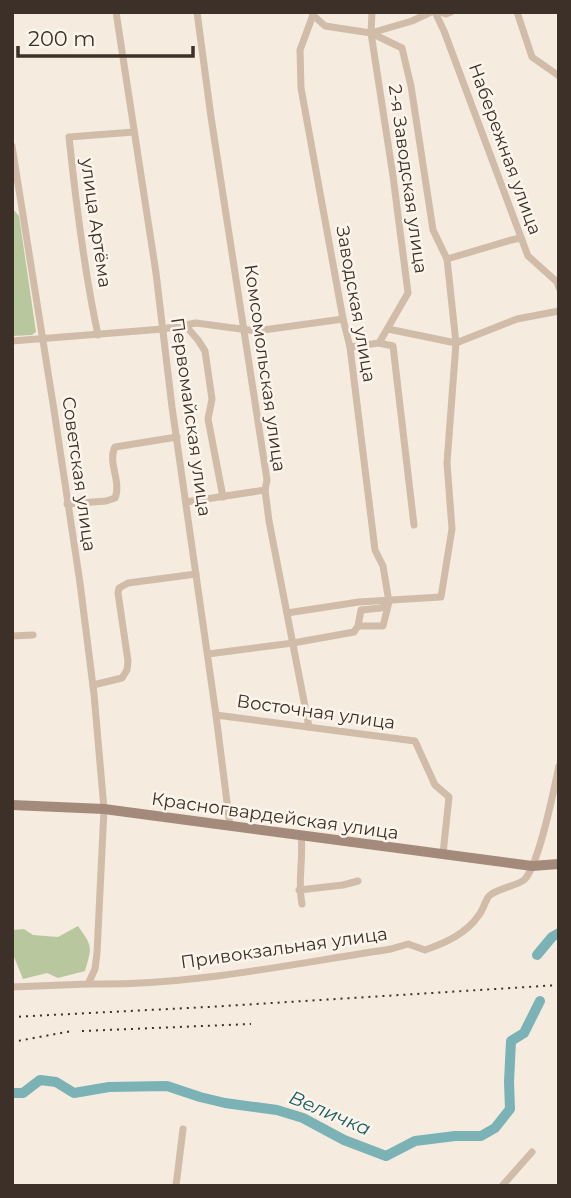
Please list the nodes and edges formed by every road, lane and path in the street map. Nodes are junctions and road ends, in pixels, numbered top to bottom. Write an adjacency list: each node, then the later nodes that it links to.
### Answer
1 (116, 12): 11 (street, Первомайская улица)
2 (197, 12): 20 (street, Комсомольская улица)
3 (372, 12): 9 (street, 2-я Заводская улица)
4 (433, 12): 9 (street); 14 (street, Набережная улица)
5 (440, 12): 6 (street)
6 (451, 12)
7 (517, 12): 10 (street)
8 (313, 13): 9 (street); 18 (street, Заводская улица)
9 (372, 33): 15 (street); 22 (street, 2-я Заводская улица)
10 (559, 76)
11 (134, 132): 21 (street, Первомайская улица); 23 (street, улица Артёма)
12 (12, 146): 13 (street, Советская улица)
13 (16, 198): 24 (street, Советская улица)
14 (521, 238): 15 (street); 16 (street, Набережная улица)
15 (447, 260): 26 (street)
16 (559, 288)
17 (559, 310): 26 (street)
18 (343, 319): 20 (street); 28 (street, Заводская улица)
19 (185, 325): 20 (street); 21 (street); 31 (street)
20 (244, 328): 30 (street, Комсомольская улица)
21 (163, 329): 23 (street); 29 (street, Первомайская улица)
22 (387, 329): 26 (street); 27 (street, 2-я Заводская улица)
23 (98, 335): 24 (street)
24 (43, 340): 25 (street); 33 (street, Советская улица)
25 (12, 341)
26 (456, 343): 36 (street)
27 (379, 344): 28 (street); 34 (street)
28 (350, 347): 36 (street, Заводская улица)
29 (177, 437): 32 (street, Первомайская улица); 33 (street)
30 (265, 490): 31 (street); 37 (street, Комсомольская улица)
31 (223, 496): 32 (street)
32 (186, 502): 35 (street, Первомайская улица)
33 (67, 504): 43 (street, Советская улица)
34 (414, 525)
35 (196, 574): 42 (street, Первомайская улица); 43 (street)
36 (389, 602): 37 (street); 38 (street); 38 (street)
37 (287, 613): 41 (street, Комсомольская улица)
38 (358, 626): 41 (street)
39 (33, 635): 40 (street)
40 (12, 636)
41 (293, 643): 42 (street); 45 (street, Комсомольская улица)
42 (208, 654): 44 (street, Первомайская улица)
43 (93, 685): 48 (street, Советская улица)
44 (216, 715): 45 (street, Восточная улица); 49 (street, Первомайская улица)
45 (309, 727): 51 (street, Восточная улица)
46 (559, 766): 53 (street)
47 (12, 805): 48 (street, Красногвардейская улица)
48 (104, 809): 49 (street, Красногвардейская улица); 57 (street)
49 (230, 826): 50 (street, Красногвардейская улица)
50 (301, 835): 51 (street, Красногвардейская улица); 55 (street)
51 (443, 854): 53 (street, Красногвардейская улица)
52 (559, 864): 53 (street, Красногвардейская улица)
53 (533, 866): 57 (street, Привокзальная улица)
54 (358, 881): 55 (street)
55 (299, 890): 56 (street)
56 (302, 904)
57 (88, 984): 58 (street, Привокзальная улица)
58 (12, 988)
59 (183, 1129): 61 (street)
60 (532, 1152): 62 (street)
61 (176, 1186)
62 (502, 1186)

